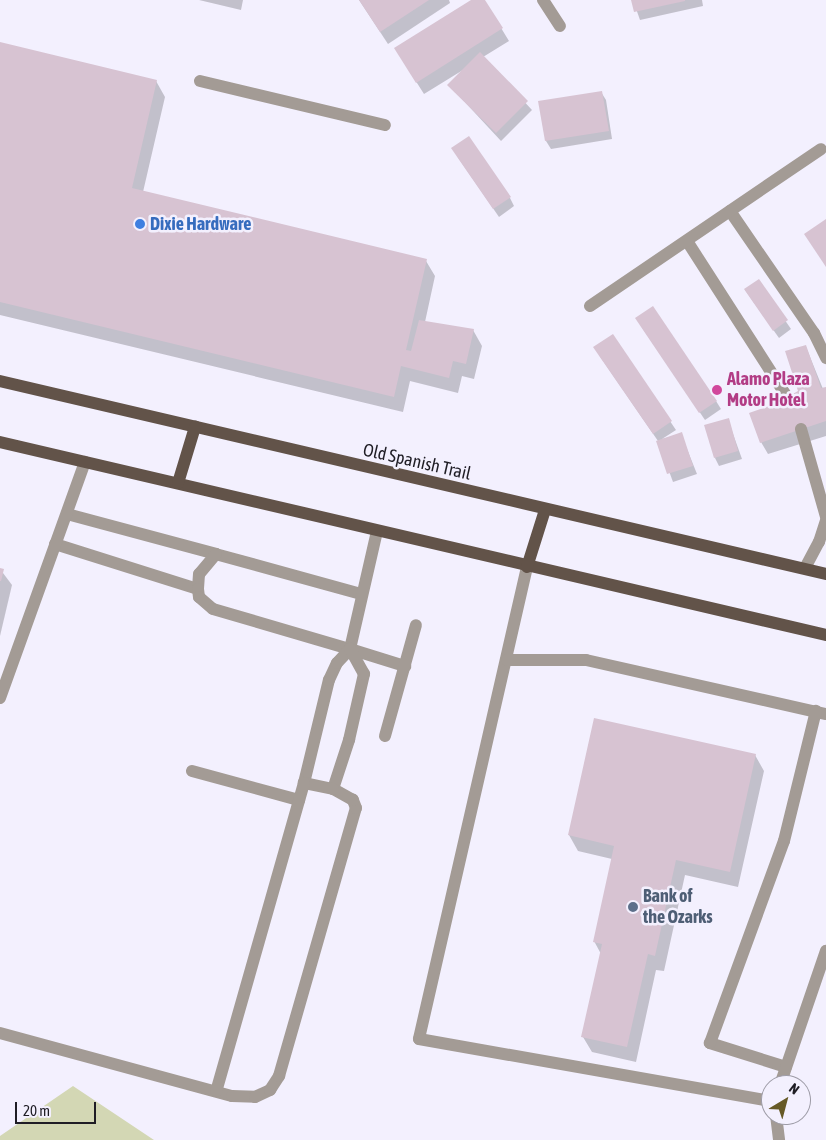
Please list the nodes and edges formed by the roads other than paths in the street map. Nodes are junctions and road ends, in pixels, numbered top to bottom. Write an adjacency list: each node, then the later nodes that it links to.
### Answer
1 (543, 0): 2 (street)
2 (560, 26)
3 (200, 81): 4 (street)
4 (386, 125)
5 (821, 149): 6 (street)
6 (730, 211): 7 (street); 9 (street)
7 (687, 241): 8 (street); 11 (street)
8 (590, 306)
9 (826, 358)
10 (0, 381): 12 (main road, Old Spanish Trail)
11 (788, 397)
12 (195, 427): 16 (main road); 17 (main road, Old Spanish Trail)
13 (801, 430): 19 (street)
14 (1, 446): 15 (main road)
15 (85, 462): 16 (main road); 18 (street)
16 (178, 483): 20 (main road)
17 (545, 510): 23 (main road); 24 (main road, Old Spanish Trail)
18 (67, 514): 21 (street); 22 (street)
19 (826, 519): 24 (street)
20 (377, 531): 23 (main road); 27 (street)
21 (55, 544): 26 (street); 33 (street)
22 (216, 554): 26 (street); 27 (street)
23 (527, 567): 29 (main road); 31 (street)
24 (805, 568): 25 (main road, Old Spanish Trail)
25 (826, 574)
26 (198, 588): 30 (street)
27 (361, 594): 30 (street)
28 (416, 625): 32 (street)
29 (826, 635)
30 (350, 649): 32 (street); 37 (street); 38 (street)
31 (507, 660): 34 (street); 45 (street)
32 (405, 666): 35 (street)
33 (0, 698)
34 (821, 712): 42 (street)
35 (385, 736)
36 (192, 771): 39 (street)
37 (304, 783): 38 (street); 39 (street)
38 (333, 789): 44 (street)
39 (300, 800): 44 (street)
40 (826, 951): 42 (street)
41 (0, 1032): 44 (street)
42 (786, 1067): 43 (street)
43 (783, 1075)
44 (216, 1092)
45 (761, 1100)
46 (777, 1125): 47 (street)
47 (779, 1140)

